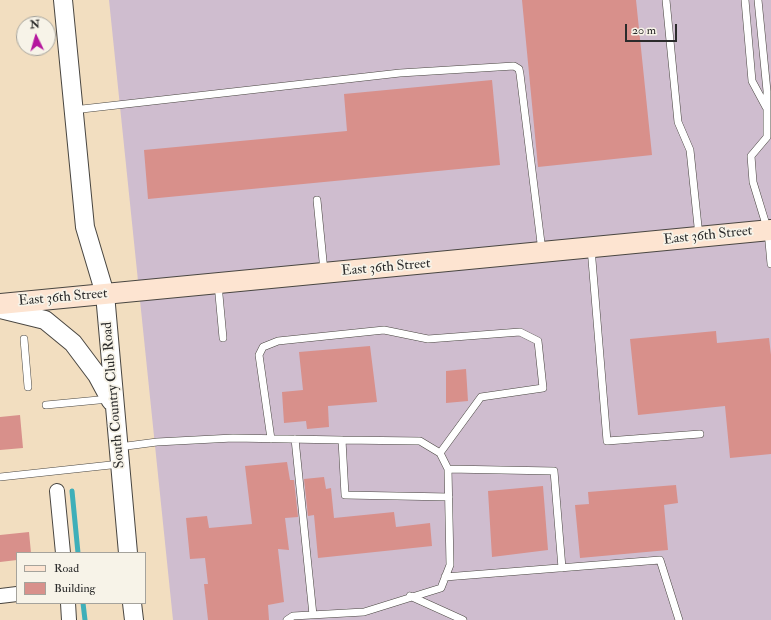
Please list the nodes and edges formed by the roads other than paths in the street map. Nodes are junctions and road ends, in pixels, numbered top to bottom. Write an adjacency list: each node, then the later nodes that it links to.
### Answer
1 (63, 0): 6 (street, South Country Club Road)
2 (666, 0): 9 (lane)
3 (745, 0): 5 (lane)
4 (758, 0): 5 (lane)
5 (767, 109): 8 (lane)
6 (73, 110): 11 (lane); 15 (street, South Country Club Road)
7 (317, 200): 13 (lane)
8 (769, 230): 9 (main road, East 36th Street); 12 (lane)
9 (699, 237): 10 (main road, East 36th Street)
10 (591, 248): 11 (main road, East 36th Street); 23 (lane)
11 (542, 253): 13 (main road, East 36th Street)
12 (771, 264)
13 (324, 273): 14 (main road, East 36th Street)
14 (218, 284): 15 (main road, East 36th Street); 18 (lane)
15 (105, 294): 16 (main road, East 36th Street); 22 (street, South Country Club Road)
16 (0, 304)
17 (0, 309): 22 (street)
18 (223, 338)
19 (24, 339): 20 (lane)
20 (28, 387)
21 (46, 404): 22 (lane)
22 (112, 404): 28 (street, South Country Club Road)
23 (700, 434)
24 (271, 439): 25 (lane); 27 (lane); 28 (lane)
25 (295, 439): 26 (lane); 42 (lane)
26 (342, 440): 27 (lane); 32 (lane)
27 (440, 453): 29 (lane)
28 (119, 456): 30 (lane); 34 (street, South Country Club Road)
29 (448, 469): 32 (lane); 35 (lane)
30 (0, 477)
31 (57, 491): 33 (street)
32 (449, 497): 36 (lane)
33 (63, 552)
34 (128, 552)
35 (562, 568): 36 (lane); 47 (lane)
36 (445, 577): 39 (lane)
37 (16, 594): 38 (street)
38 (0, 596)
39 (410, 596): 42 (lane); 46 (lane)
40 (68, 604): 43 (street)
41 (132, 604): 44 (street)
42 (312, 615): 45 (lane)
43 (69, 620)
44 (134, 620)
45 (287, 620)
46 (463, 620)
47 (679, 620)

